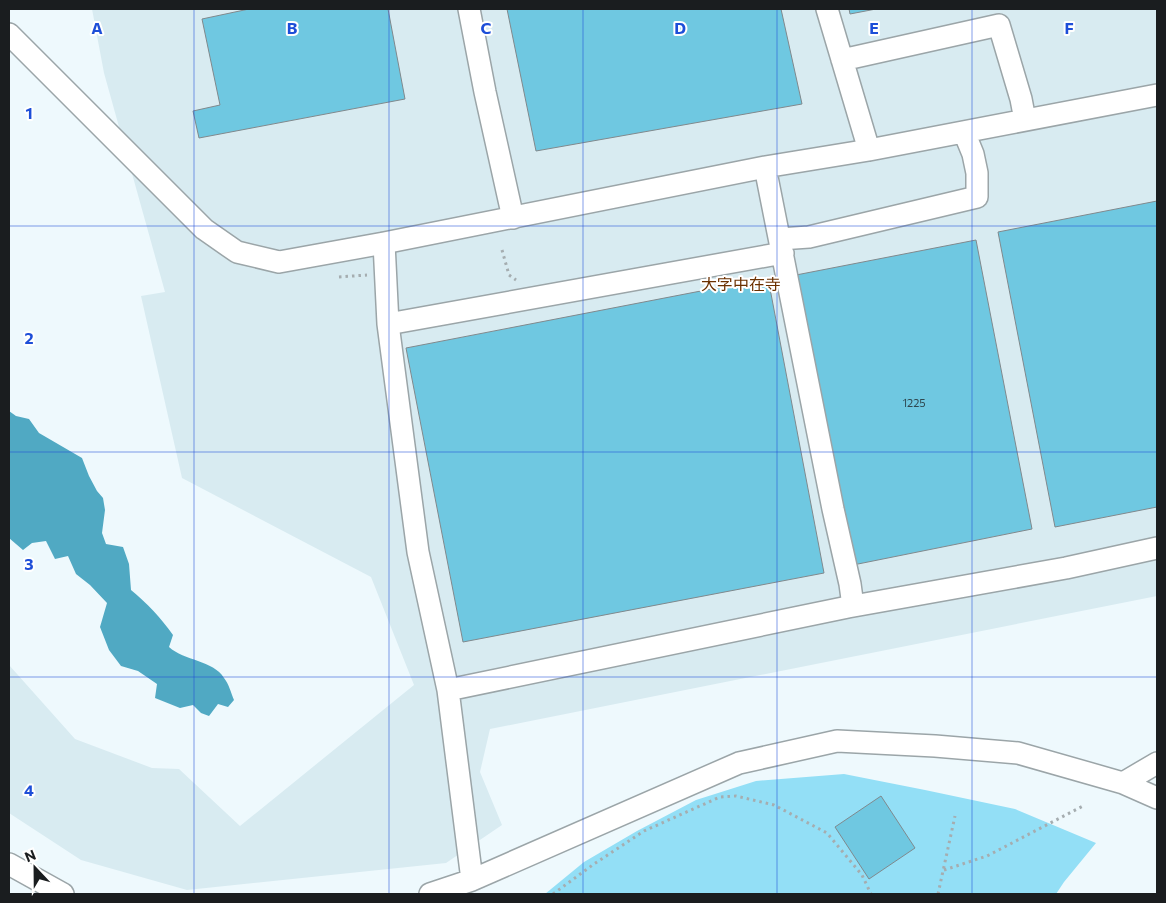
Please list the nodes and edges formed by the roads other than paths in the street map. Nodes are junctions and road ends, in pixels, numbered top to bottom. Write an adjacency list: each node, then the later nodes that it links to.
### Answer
1 (469, 9): 10 (lane)
2 (827, 9): 4 (lane)
3 (9, 34): 11 (lane)
4 (842, 60): 6 (lane); 8 (lane)
5 (1157, 95): 6 (lane)
6 (1025, 120): 7 (lane)
7 (964, 132): 8 (lane); 12 (lane)
8 (869, 150): 9 (lane)
9 (765, 167): 10 (lane); 12 (lane)
10 (513, 218): 11 (lane)
11 (384, 243): 13 (lane)
12 (781, 246): 13 (lane); 15 (lane)
13 (388, 324): 16 (lane)
14 (1157, 548): 15 (lane)
15 (853, 606): 16 (lane)
16 (448, 690): 21 (lane)
17 (1157, 763): 18 (lane)
18 (1123, 783): 19 (lane); 21 (lane)
19 (1157, 798)
20 (9, 864): 22 (lane)
21 (472, 880): 23 (lane)
22 (64, 894)
23 (430, 894)

